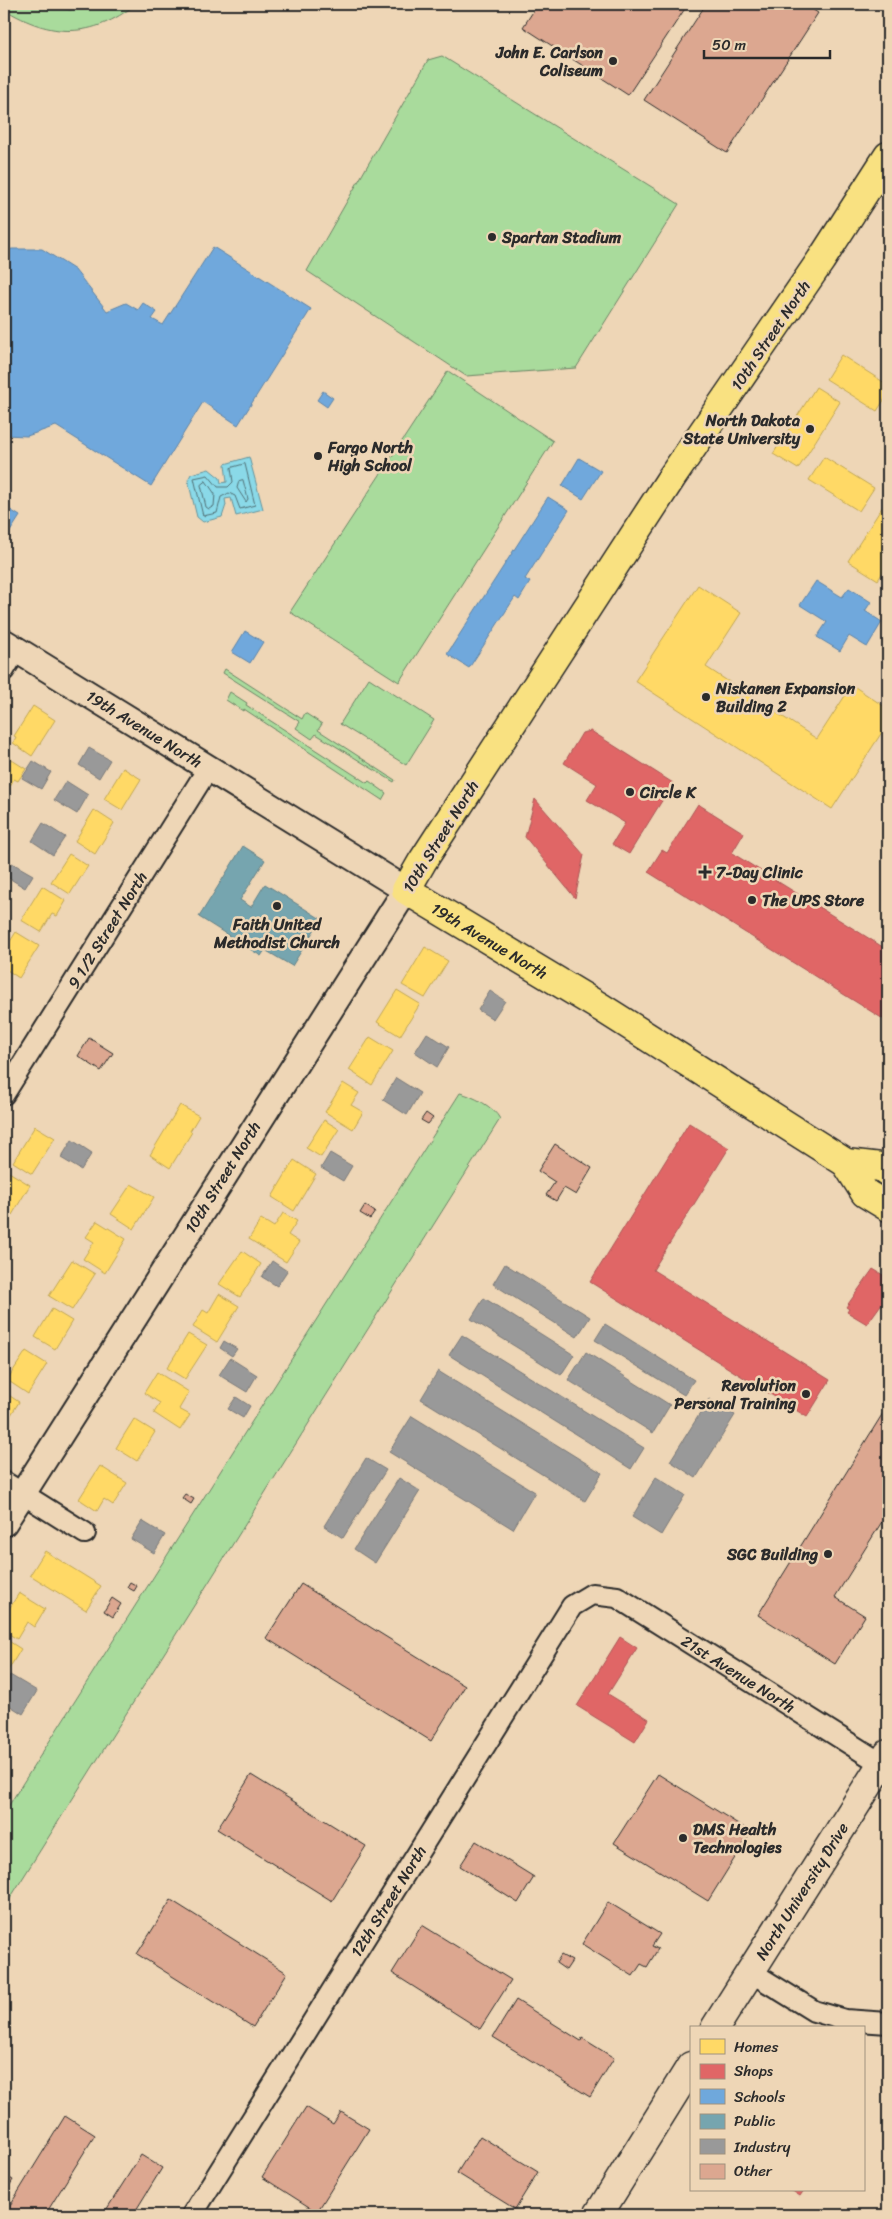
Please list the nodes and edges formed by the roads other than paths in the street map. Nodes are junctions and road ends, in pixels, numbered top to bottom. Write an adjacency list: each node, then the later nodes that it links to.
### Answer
1 (888, 156): 4 (main road, 10th Street North)
2 (8, 654): 3 (street, 19th Avenue North)
3 (210, 767): 4 (street, 19th Avenue North); 5 (street, 9 1/2 Street North)
4 (406, 890): 6 (main road, 19th Avenue North); 9 (street, 10th Street North)
5 (4, 1094)
6 (846, 1163): 7 (main road, 19th Avenue North); 8 (main road, 19th Avenue North)
7 (888, 1172)
8 (888, 1207)
9 (13, 1488): 10 (street, 10th Street North); 11 (street)
10 (4, 1523)
11 (85, 1533)
12 (592, 1594): 13 (street, 21st Avenue North); 18 (street, 12th Street North)
13 (885, 1759): 14 (main road, North University Drive)
14 (751, 1972): 15 (street); 16 (main road, North University Drive)
15 (888, 2023)
16 (716, 2026)
17 (690, 2068): 19 (main road)
18 (192, 2215)
19 (598, 2215)

